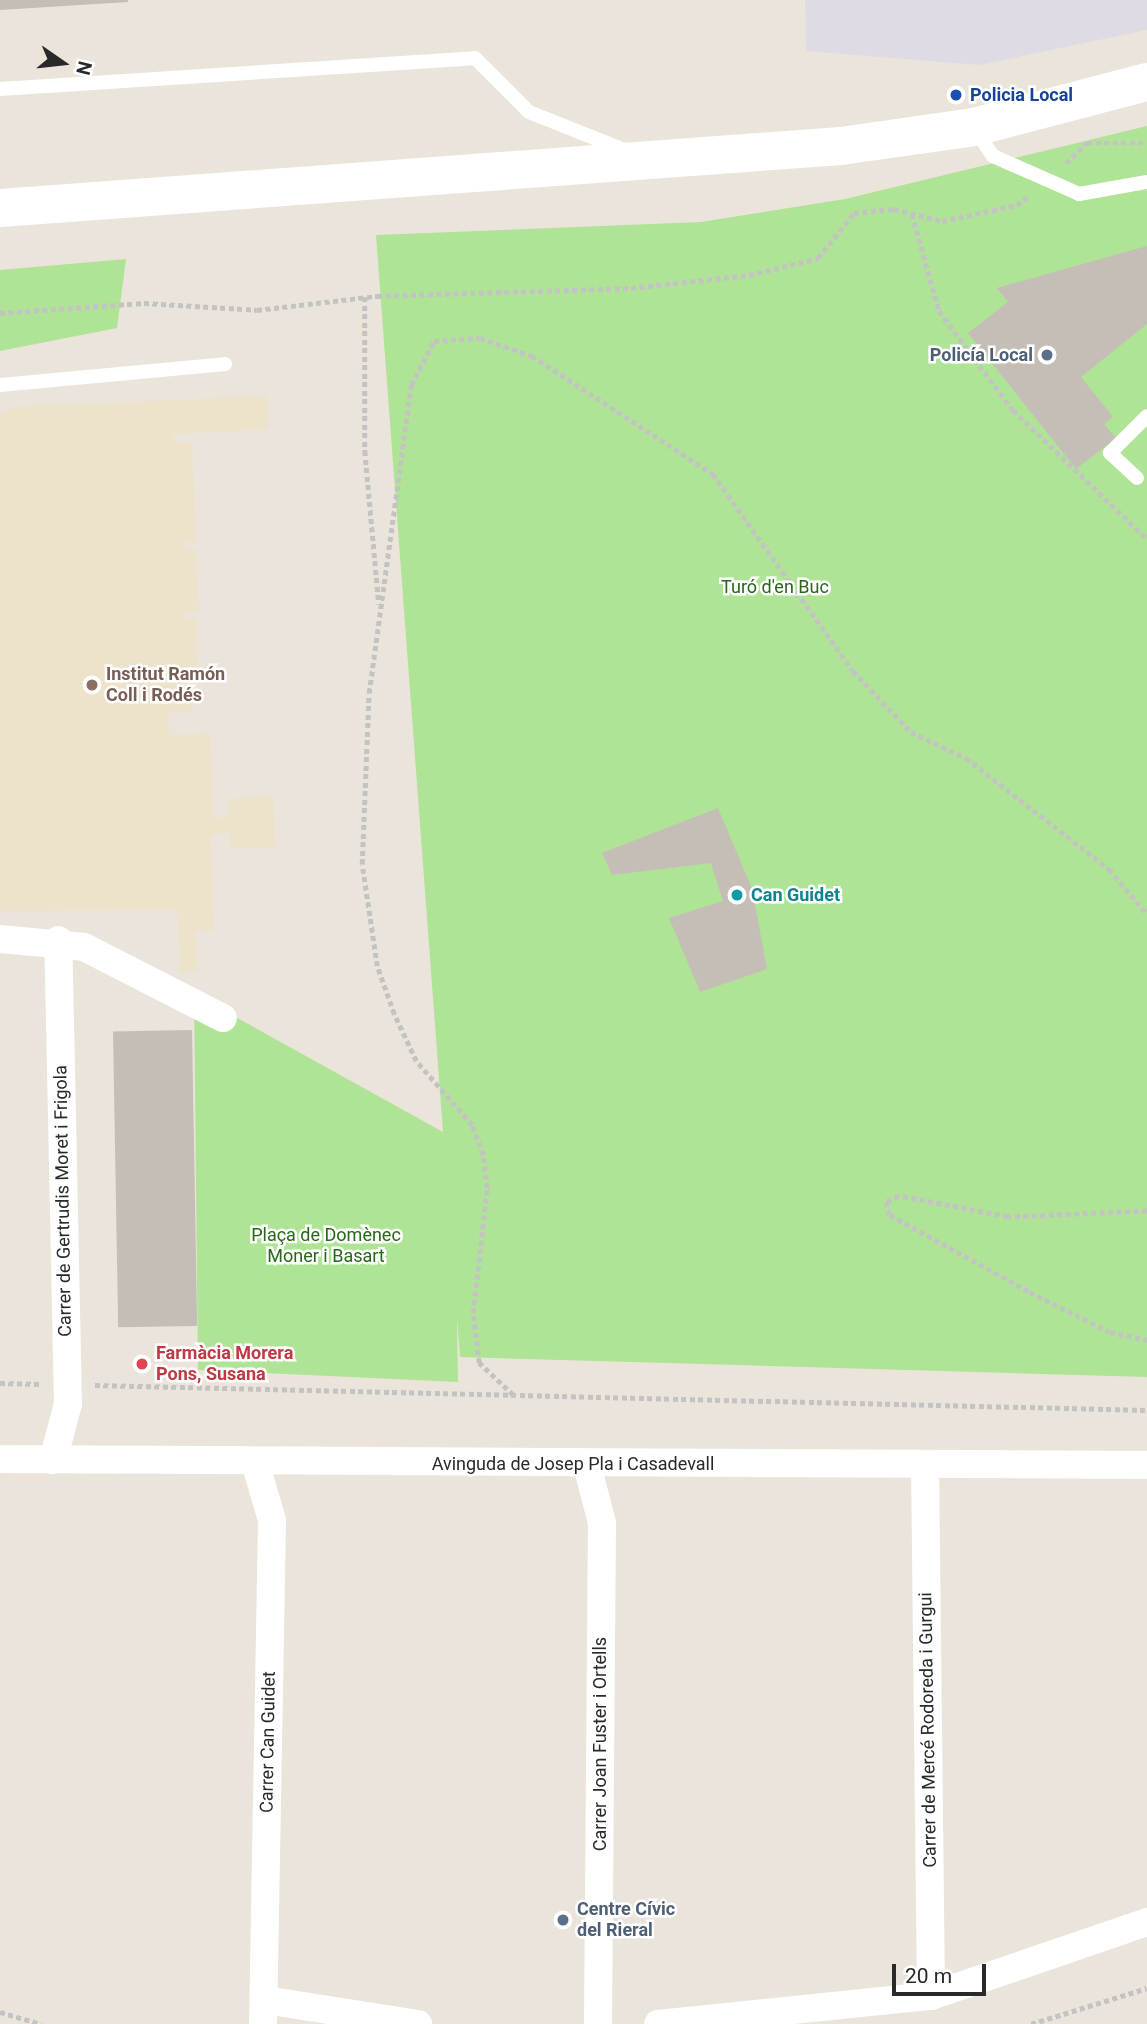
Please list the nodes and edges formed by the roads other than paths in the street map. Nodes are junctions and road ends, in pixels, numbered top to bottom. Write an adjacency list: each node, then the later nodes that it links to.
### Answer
1 (1147, 82): 3 (main road)
2 (0, 89): 4 (lane)
3 (974, 127): 4 (main road); 5 (lane)
4 (653, 160): 6 (main road)
5 (1147, 182)
6 (0, 208)
7 (225, 363): 8 (lane)
8 (0, 384)
9 (1147, 416): 10 (lane)
10 (1138, 478)
11 (0, 939): 12 (street)
12 (58, 940): 13 (street); 15 (street, Carrer de Gertrudis Moret i Frigola)
13 (223, 1018)
14 (0, 1459): 15 (street, Avinguda de Josep Pla i Casadevall)
15 (52, 1460): 16 (street, Avinguda de Josep Pla i Casadevall)
16 (255, 1462): 18 (street, Avinguda de Josep Pla i Casadevall); 22 (street, Carrer Can Guidet)
17 (925, 1464): 18 (street, Avinguda de Josep Pla i Casadevall); 19 (street, Avinguda de Josep Pla i Casadevall); 21 (street, Carrer de Mercé Rodoreda i Gurgui)
18 (587, 1465): 24 (street, Carrer Joan Fuster i Ortells)
19 (1147, 1465)
20 (1147, 1922): 21 (street)
21 (931, 1996): 25 (street)
22 (264, 2012): 23 (street)
23 (418, 2024)
24 (598, 2024)
25 (658, 2024)

